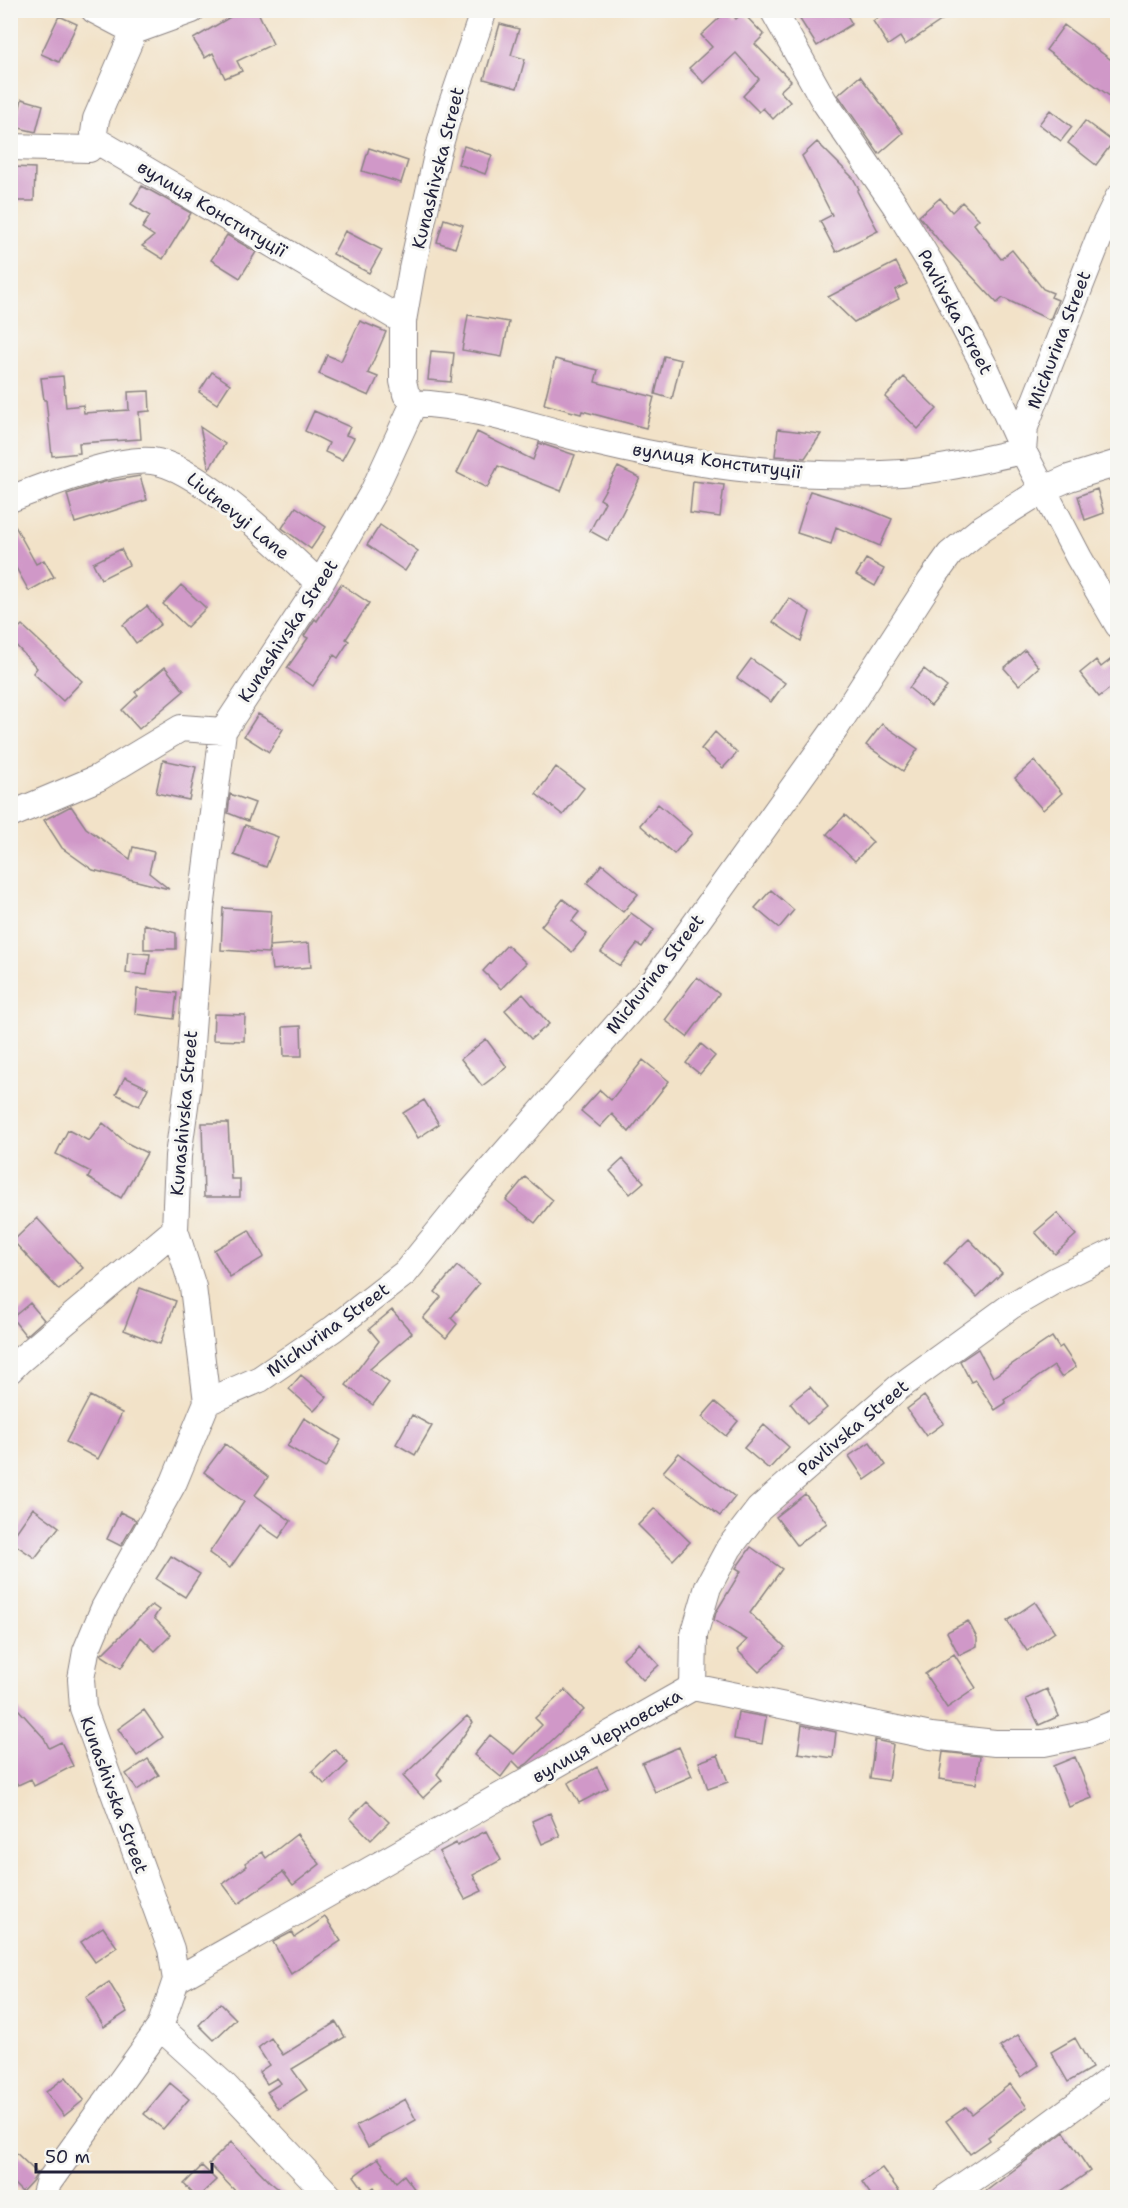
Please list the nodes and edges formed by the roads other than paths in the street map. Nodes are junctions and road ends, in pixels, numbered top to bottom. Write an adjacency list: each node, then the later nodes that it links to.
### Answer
1 (94, 10): 5 (street)
2 (192, 10): 5 (street)
3 (484, 10): 9 (street, Kunashivska Street)
4 (774, 10): 11 (street, Pavlivska Street)
5 (134, 31): 6 (street)
6 (97, 141): 7 (street); 9 (street, вулиця Конституції)
7 (10, 147)
8 (1118, 198): 11 (street, Michurina Street)
9 (403, 321): 10 (street, Kunashivska Street)
10 (414, 403): 11 (street, вулиця Конституції); 15 (street, Kunashivska Street)
11 (1023, 451): 13 (street, Pavlivska Street)
12 (1118, 463): 13 (street)
13 (1044, 489): 16 (street, Pavlivska Street); 22 (street, Michurina Street)
14 (10, 499): 15 (street, Liutnevyi Lane)
15 (320, 584): 17 (street, Kunashivska Street)
16 (1118, 625)
17 (223, 731): 18 (street); 19 (street, Kunashivska Street)
18 (10, 815)
19 (175, 1230): 21 (street); 22 (street, Kunashivska Street)
20 (1118, 1251): 23 (street, Pavlivska Street)
21 (10, 1370)
22 (207, 1402): 25 (street, Kunashivska Street)
23 (693, 1687): 24 (street, вулиця Черновська); 25 (street, вулиця Черновська)
24 (1118, 1722)
25 (176, 1980): 26 (street, Kunashivska Street)
26 (160, 2027): 28 (street, Kunashivska Street); 29 (street)
27 (1118, 2074): 30 (street)
28 (44, 2198)
29 (331, 2198)
30 (945, 2198)

